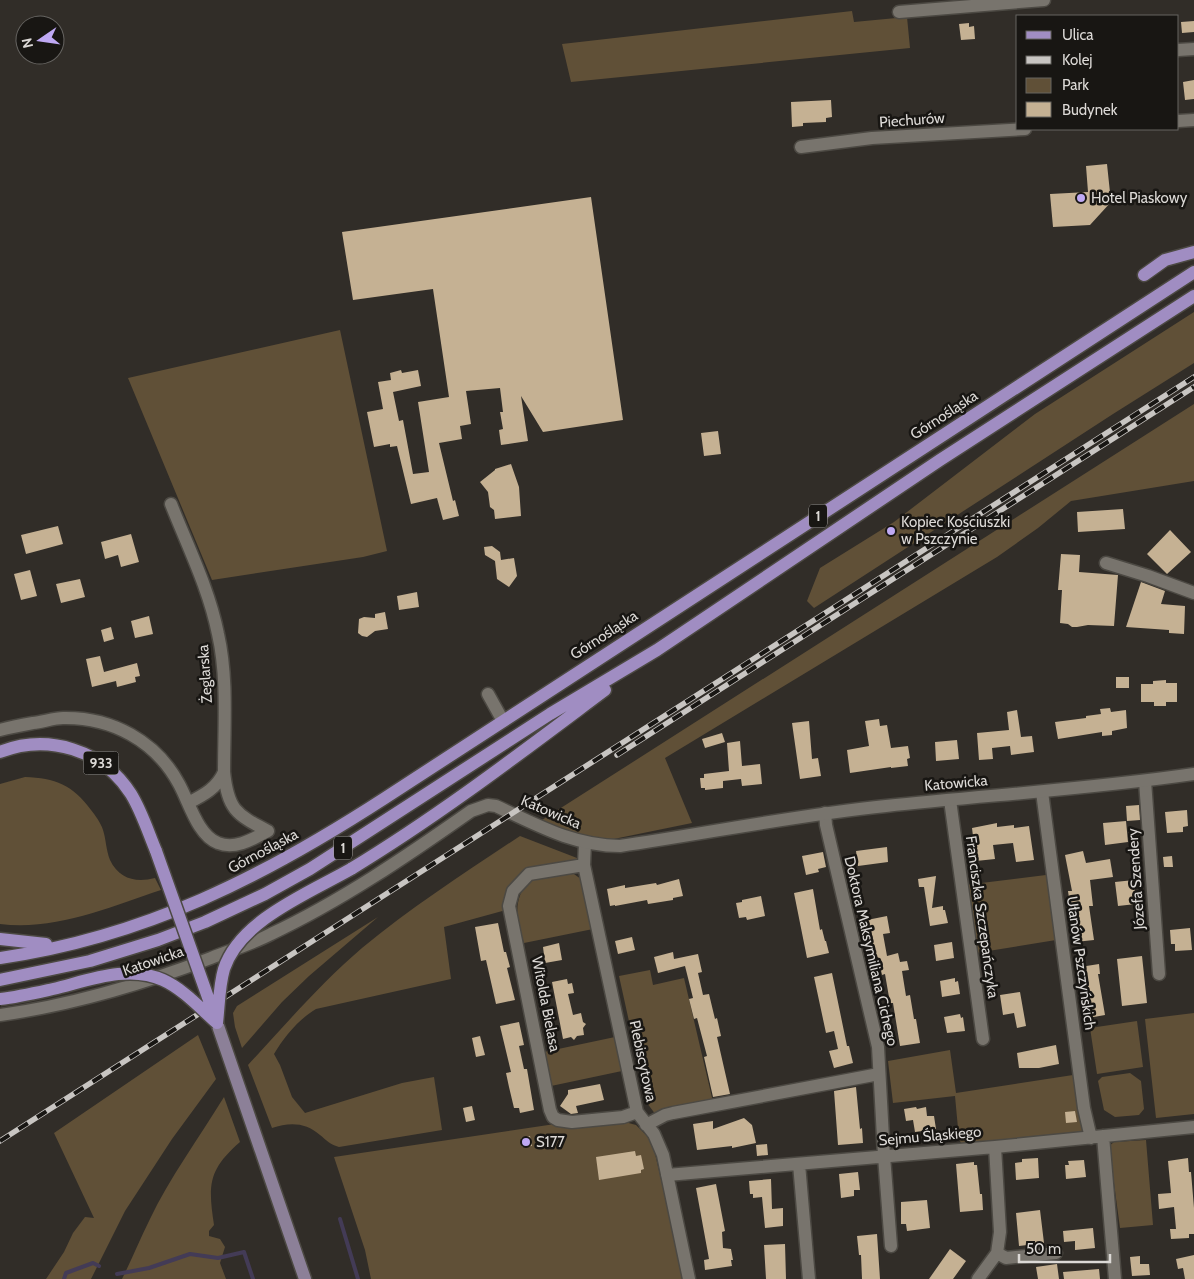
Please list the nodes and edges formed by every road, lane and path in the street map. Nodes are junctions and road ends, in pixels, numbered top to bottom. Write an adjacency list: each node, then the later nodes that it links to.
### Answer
1 (1044, 0): 2 (street)
2 (899, 12)
3 (1194, 49): 4 (street)
4 (1179, 50)
5 (1194, 120): 6 (street)
6 (1179, 121)
7 (1016, 130): 8 (street, Piechurów)
8 (801, 147)
9 (1194, 252): 11 (main road)
10 (1194, 272): 18 (main road, Górnośląska / 1)
11 (1144, 275)
12 (1194, 296): 16 (main road, 1)
13 (171, 504): 21 (street, Żeglarska)
14 (1106, 563): 15 (street)
15 (1194, 593)
16 (656, 650): 34 (main road, 1); 37 (main road, bridge)
17 (488, 694): 18 (street)
18 (503, 721): 31 (main road, Górnośląska / 1)
19 (0, 730): 26 (street)
20 (0, 752): 37 (main road, 933, bridge)
21 (224, 772): 26 (street); 26 (street, Żeglarska)
22 (1194, 774): 23 (street, Katowicka)
23 (1145, 781): 24 (street, Katowicka); 33 (street, Józefa Szendery)
24 (1042, 792): 25 (street, Katowicka); 43 (street, Ułanów Pszczyńskich)
25 (950, 800): 27 (street, Katowicka); 38 (street, Franciszka Szczepańczyka)
26 (188, 803)
27 (825, 813): 28 (street, Katowicka); 39 (street, Doktora Maksymiliana Cichego)
28 (585, 843): 29 (street, Plebiscytowa); 36 (street, Katowicka)
29 (584, 865): 40 (street, Plebiscytowa); 40 (street, Witolda Bielasa)
30 (0, 940): 31 (main road)
31 (74, 943): 32 (main road, Górnośląska / 1)
32 (0, 958)
33 (1159, 974)
34 (0, 980)
35 (0, 999): 37 (main road, bridge)
36 (0, 1015)
37 (217, 1023): 51 (main road, 933)
38 (983, 1039)
39 (880, 1074): 41 (street); 45 (street, Doktora Maksymiliana Cichego)
40 (637, 1112): 41 (street, Plebiscytowa)
41 (646, 1125): 47 (street, Plebiscytowa)
42 (1194, 1127): 43 (street, Sejmu Śląskiego)
43 (1097, 1137): 44 (street, Sejmu Śląskiego); 55 (street, Ułanów Pszczyńskich)
44 (995, 1147): 45 (street, Sejmu Śląskiego); 49 (street)
45 (884, 1156): 46 (street, Sejmu Śląskiego); 48 (street, Doktora Maksymiliana Cichego)
46 (799, 1164): 47 (street, Sejmu Śląskiego); 53 (street)
47 (667, 1175): 52 (street, Plebiscytowa)
48 (891, 1246)
49 (997, 1253): 50 (street); 54 (street)
50 (1056, 1253)
51 (305, 1279)
52 (689, 1279)
53 (809, 1279)
54 (978, 1279)
55 (1115, 1279)

